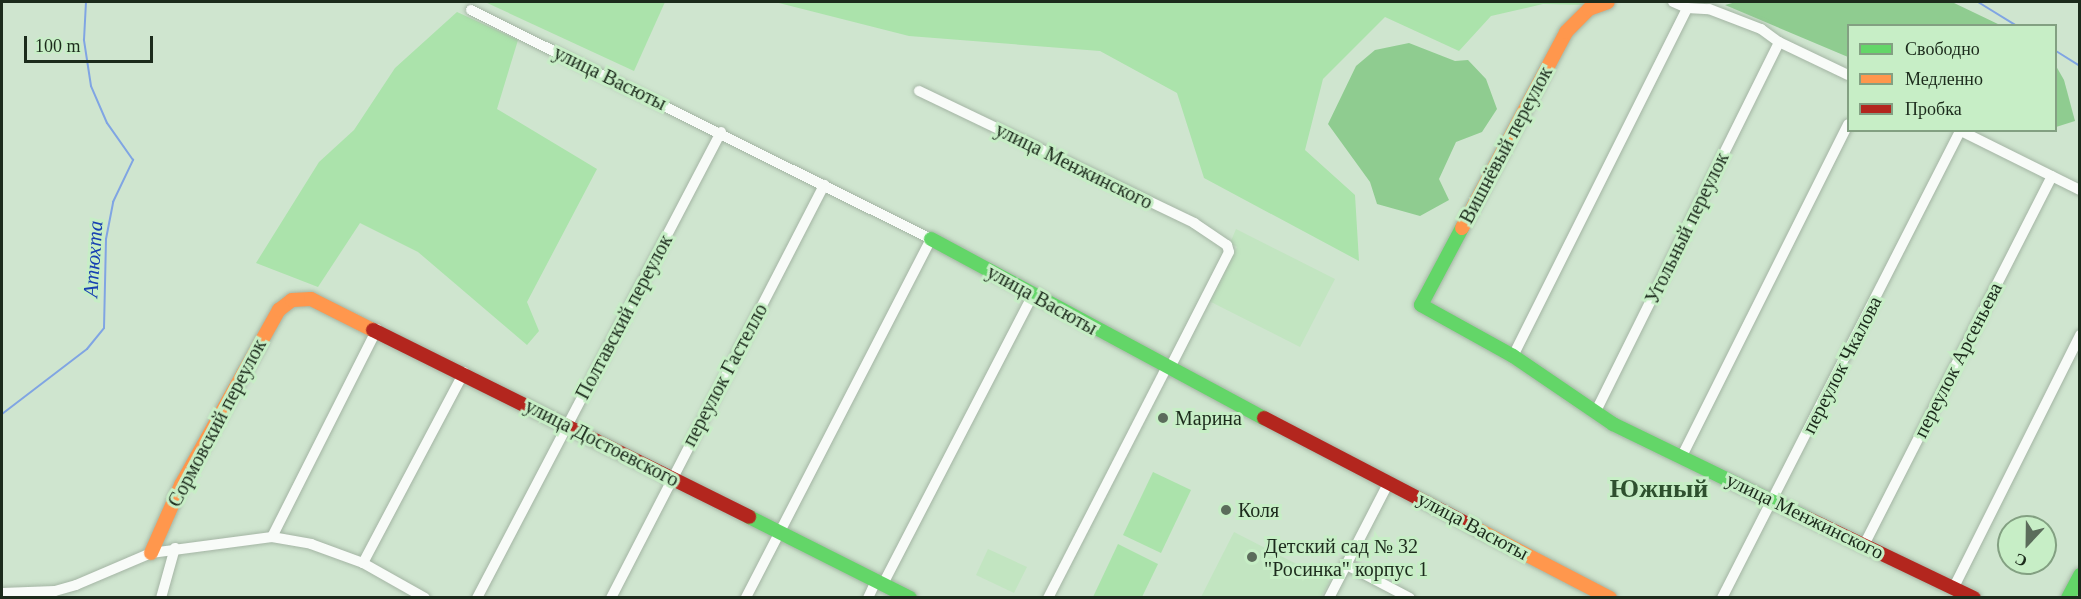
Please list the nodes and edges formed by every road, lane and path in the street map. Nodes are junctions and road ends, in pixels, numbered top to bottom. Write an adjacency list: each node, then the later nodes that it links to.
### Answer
1 (1608, 2): 18 (street, Вишнёвый переулок)
2 (1673, 2): 3 (street)
3 (1687, 8): 5 (street); 21 (street)
4 (471, 10): 9 (street, улица Васюты)
5 (1779, 42): 6 (street); 24 (street, Угольный переулок)
6 (1847, 75)
7 (919, 91): 22 (street, улица Менжинского)
8 (1847, 126): 26 (street)
9 (721, 132): 13 (street, улица Васюты); 25 (street, Полтавский переулок)
10 (1958, 132): 29 (street, переулок Чкалова)
11 (1961, 132): 12 (street)
12 (2052, 176): 14 (street); 32 (street, переулок Арсеньева)
13 (824, 185): 15 (street, улица Васюты); 27 (street, переулок Гастелло)
14 (2079, 190)
15 (931, 239): 16 (street, улица Васюты); 30 (street)
16 (1033, 295): 22 (street, улица Васюты); 38 (street)
17 (292, 300): 19 (street, улица Достоевского); 34 (street, Сормовский переулок)
18 (1421, 305): 21 (street, улица Менжинского)
19 (377, 329): 23 (street, улица Достоевского); 31 (street)
20 (2079, 335): 39 (street)
21 (1513, 356): 24 (street, улица Менжинского)
22 (1168, 367): 28 (street, улица Васюты); 49 (street)
23 (464, 372): 25 (street, улица Достоевского); 35 (street)
24 (1595, 413): 26 (street, улица Менжинского)
25 (566, 426): 27 (street, улица Достоевского); 44 (street, Полтавский переулок)
26 (1682, 456): 29 (street, улица Менжинского)
27 (671, 478): 30 (street, улица Достоевского); 45 (street, переулок Гастелло)
28 (1389, 482): 36 (street); 41 (street, улица Васюты)
29 (1772, 502): 32 (street, улица Менжинского); 52 (street, переулок Чкалова)
30 (780, 533): 38 (street, улица Достоевского); 46 (street)
31 (272, 537): 33 (street); 35 (street)
32 (1864, 545): 39 (street, улица Менжинского)
33 (175, 548): 34 (street); 42 (street)
34 (151, 553): 40 (street)
35 (363, 563): 43 (street)
36 (1345, 564): 50 (street); 51 (street)
37 (2079, 575): 54 (street)
38 (880, 582): 47 (street); 48 (street, улица Достоевского)
39 (1954, 587): 53 (street, улица Менжинского)
40 (2, 593)
41 (1606, 596)
42 (161, 597)
43 (425, 597)
44 (477, 597)
45 (611, 597)
46 (746, 597)
47 (868, 597)
48 (910, 597)
49 (1048, 597)
50 (1329, 597)
51 (1410, 597)
52 (1722, 597)
53 (1974, 597)
54 (2068, 597)

